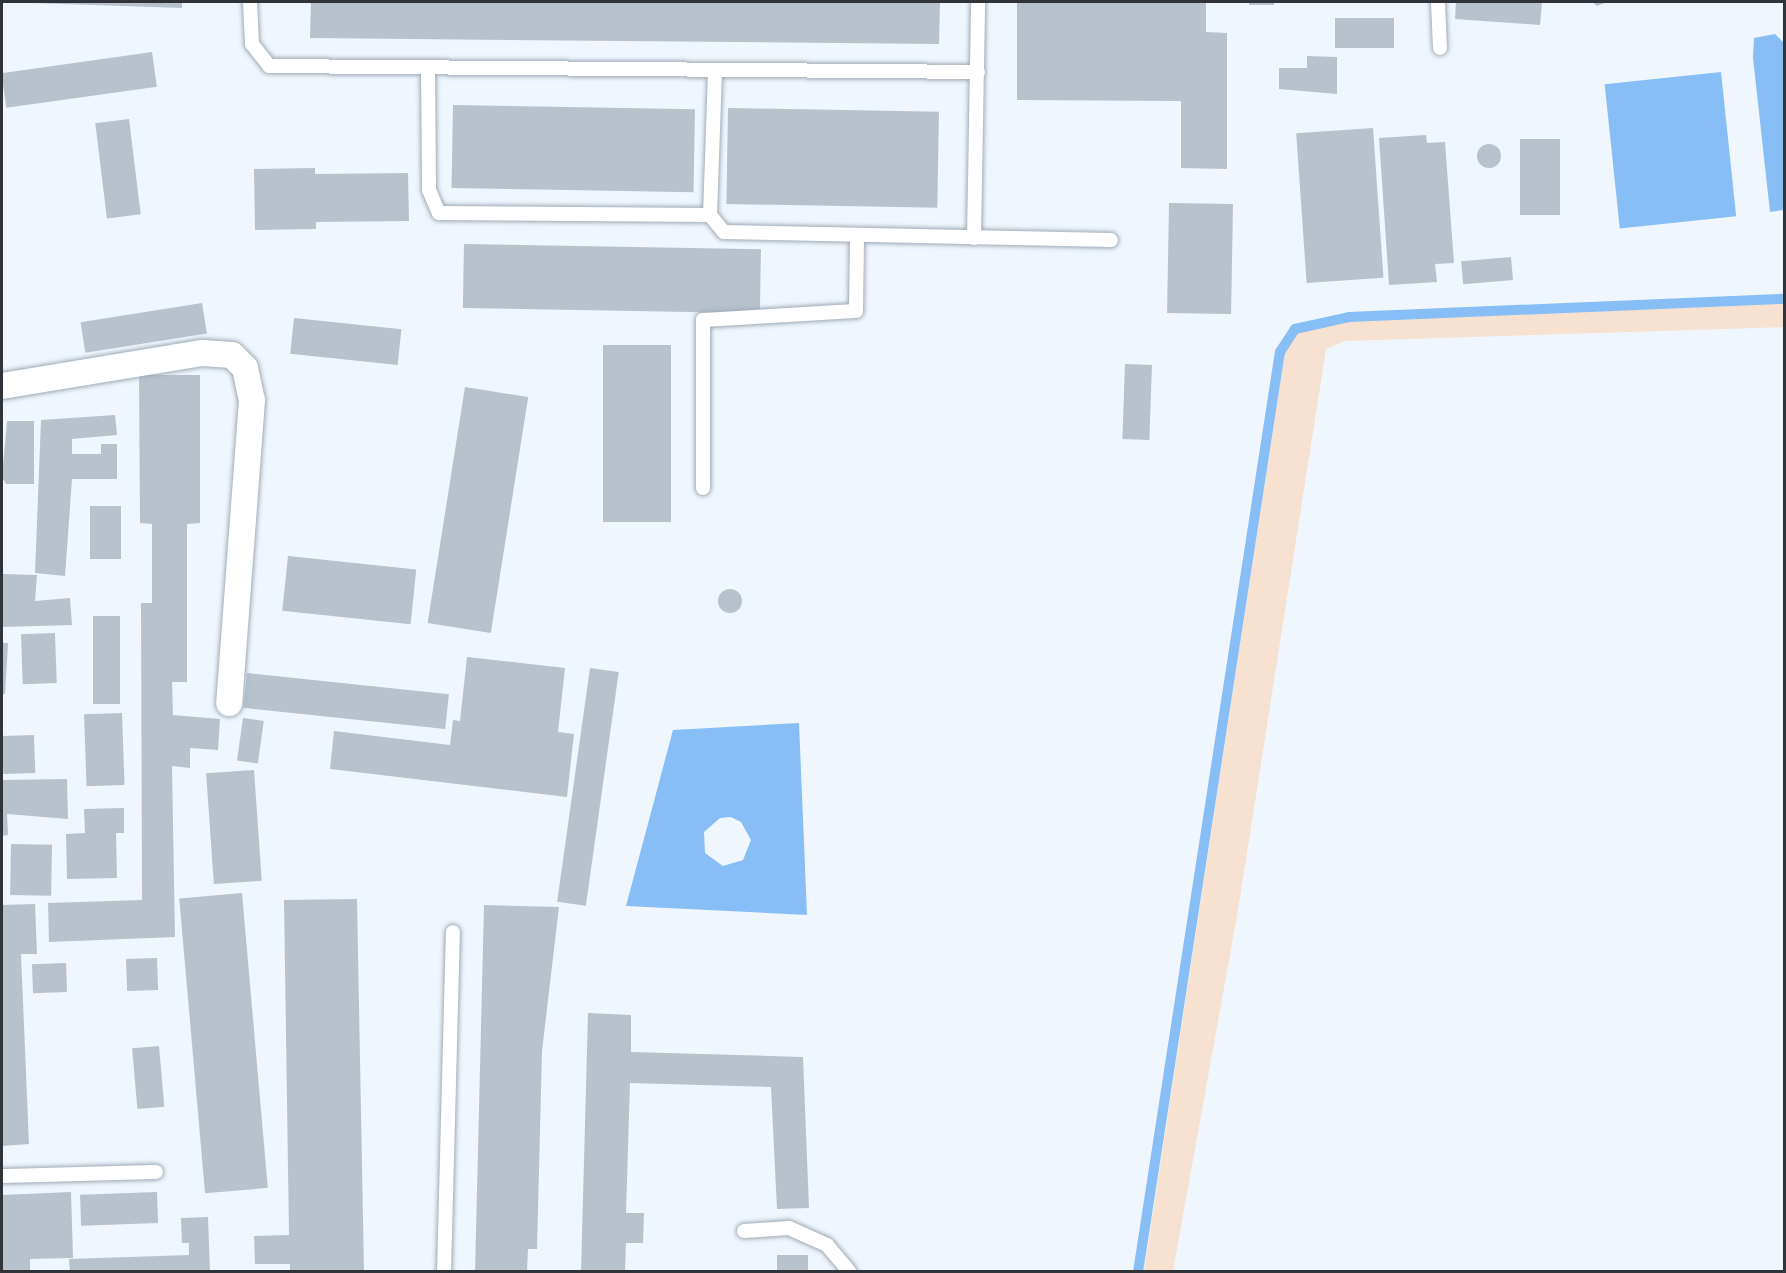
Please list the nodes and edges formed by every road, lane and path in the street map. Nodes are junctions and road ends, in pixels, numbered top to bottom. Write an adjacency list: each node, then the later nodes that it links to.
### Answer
1 (250, 2): 5 (lane)
2 (978, 2): 7 (lane)
3 (1438, 2): 4 (lane)
4 (1440, 48)
5 (428, 67): 6 (lane); 8 (lane)
6 (715, 70): 7 (lane); 8 (lane)
7 (978, 72): 10 (lane)
8 (710, 215): 9 (lane)
9 (857, 235): 10 (lane); 13 (lane)
10 (974, 238): 11 (lane)
11 (1112, 240)
12 (2, 386): 14 (street)
13 (703, 488)
14 (230, 703)
15 (453, 932): 19 (lane)
16 (156, 1172): 17 (lane)
17 (2, 1176)
18 (744, 1231): 20 (lane)
19 (444, 1272)
20 (850, 1272)

